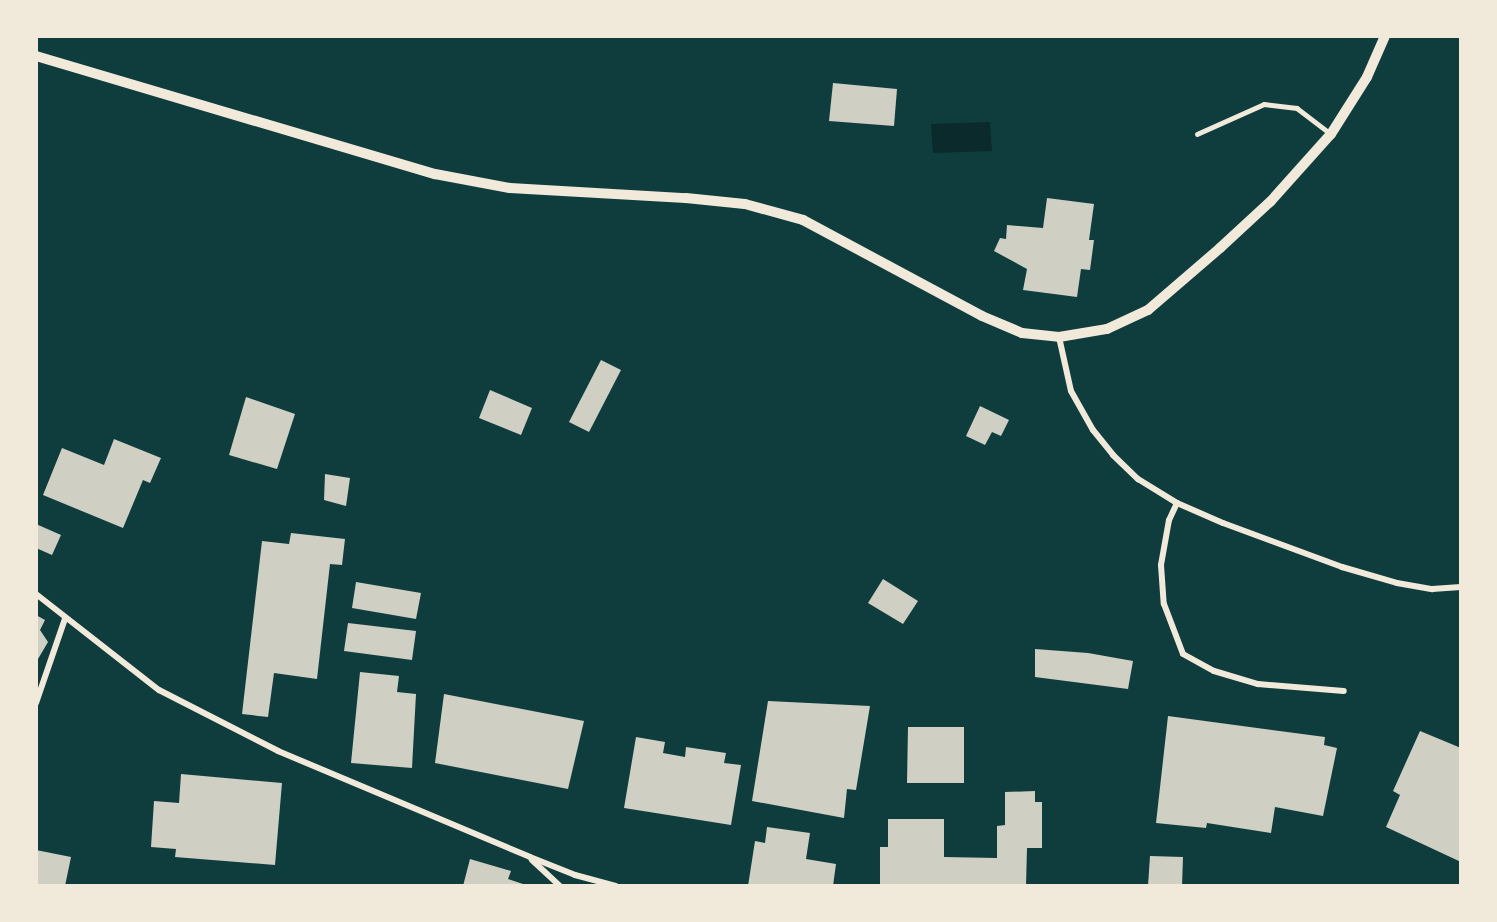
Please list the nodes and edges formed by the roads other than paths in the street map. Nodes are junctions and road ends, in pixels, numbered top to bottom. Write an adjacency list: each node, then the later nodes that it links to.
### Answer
1 (1385, 36): 4 (street)
2 (36, 56): 5 (street)
3 (1197, 134): 4 (lane)
4 (1331, 134): 5 (street)
5 (1059, 337): 6 (street)
6 (1177, 503): 7 (street); 10 (street)
7 (1461, 587)
8 (36, 594): 9 (street)
9 (65, 619): 11 (street); 12 (street)
10 (1344, 691)
11 (36, 703)
12 (530, 857): 13 (street); 14 (street)
13 (560, 886)
14 (616, 886)

